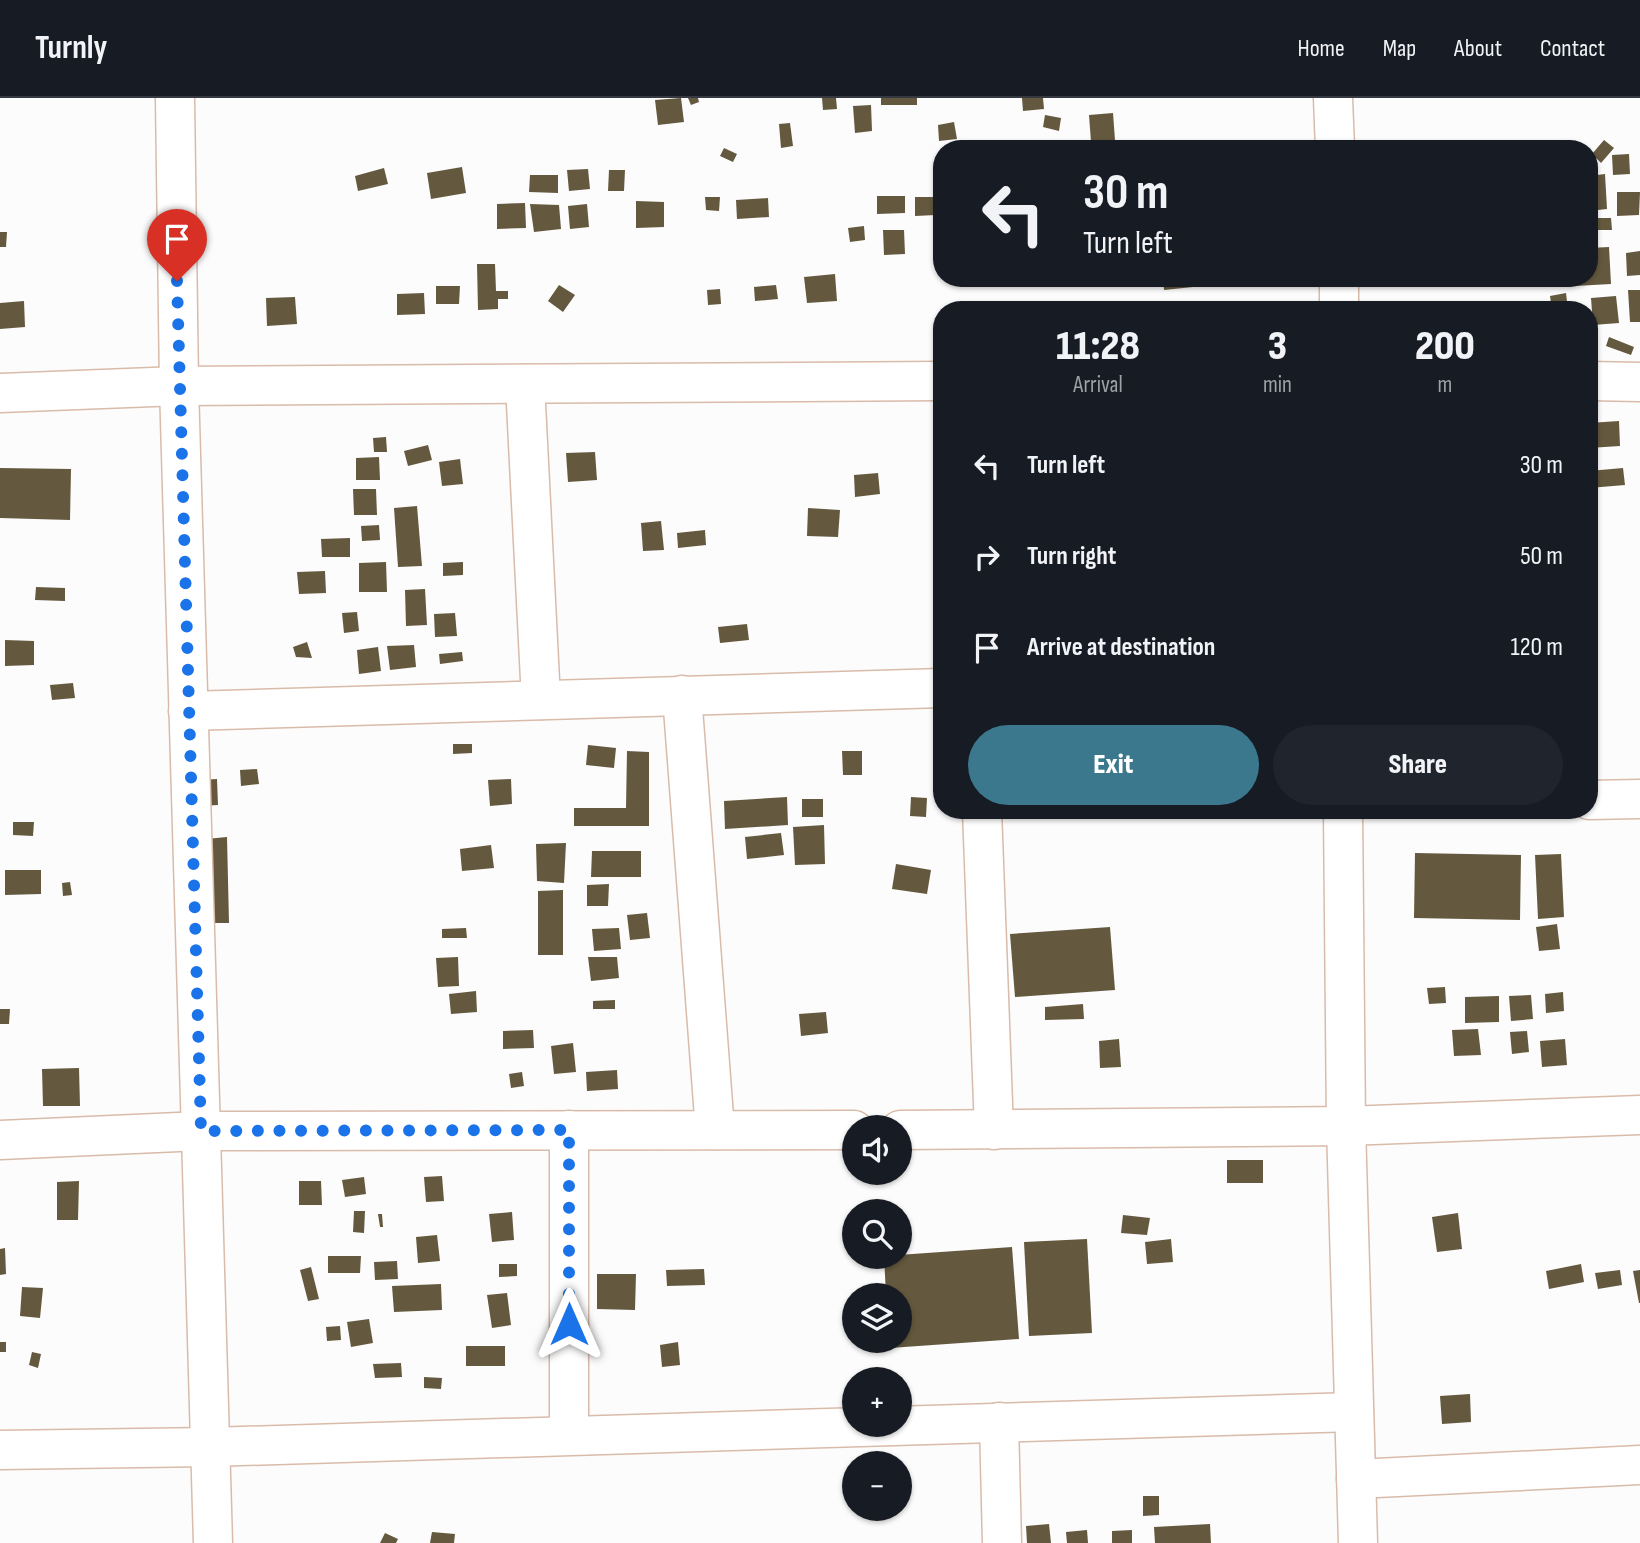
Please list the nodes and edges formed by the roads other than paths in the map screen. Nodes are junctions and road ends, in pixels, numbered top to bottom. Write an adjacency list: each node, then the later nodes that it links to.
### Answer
1 (175, 98): 8 (street)
2 (1333, 98): 3 (street)
3 (1335, 140)
4 (933, 381): 7 (street)
5 (1598, 382): 6 (street)
6 (1640, 382)
7 (525, 384): 8 (street); 12 (street)
8 (178, 386): 9 (street); 13 (street)
9 (0, 393)
10 (933, 688): 11 (street)
11 (682, 695): 12 (street); 21 (street)
12 (541, 700): 13 (street)
13 (188, 711): 25 (street)
14 (1640, 799): 15 (street)
15 (1598, 800)
16 (982, 819): 24 (street)
17 (1343, 819): 19 (street)
18 (1640, 1115): 19 (street)
19 (1346, 1126): 24 (street); 27 (street)
20 (569, 1130): 21 (street); 25 (street); 29 (street)
21 (715, 1130): 22 (street)
22 (842, 1130)
23 (912, 1130): 24 (street)
24 (994, 1130)
25 (201, 1131): 26 (street); 30 (street)
26 (0, 1140)
27 (1354, 1412): 28 (street); 33 (street)
28 (999, 1422): 29 (street); 35 (street)
29 (569, 1435): 30 (street)
30 (210, 1447): 31 (street); 34 (street)
31 (0, 1450)
32 (1640, 1465): 33 (street)
33 (1356, 1479): 36 (street)
34 (213, 1543)
35 (1002, 1543)
36 (1359, 1543)

